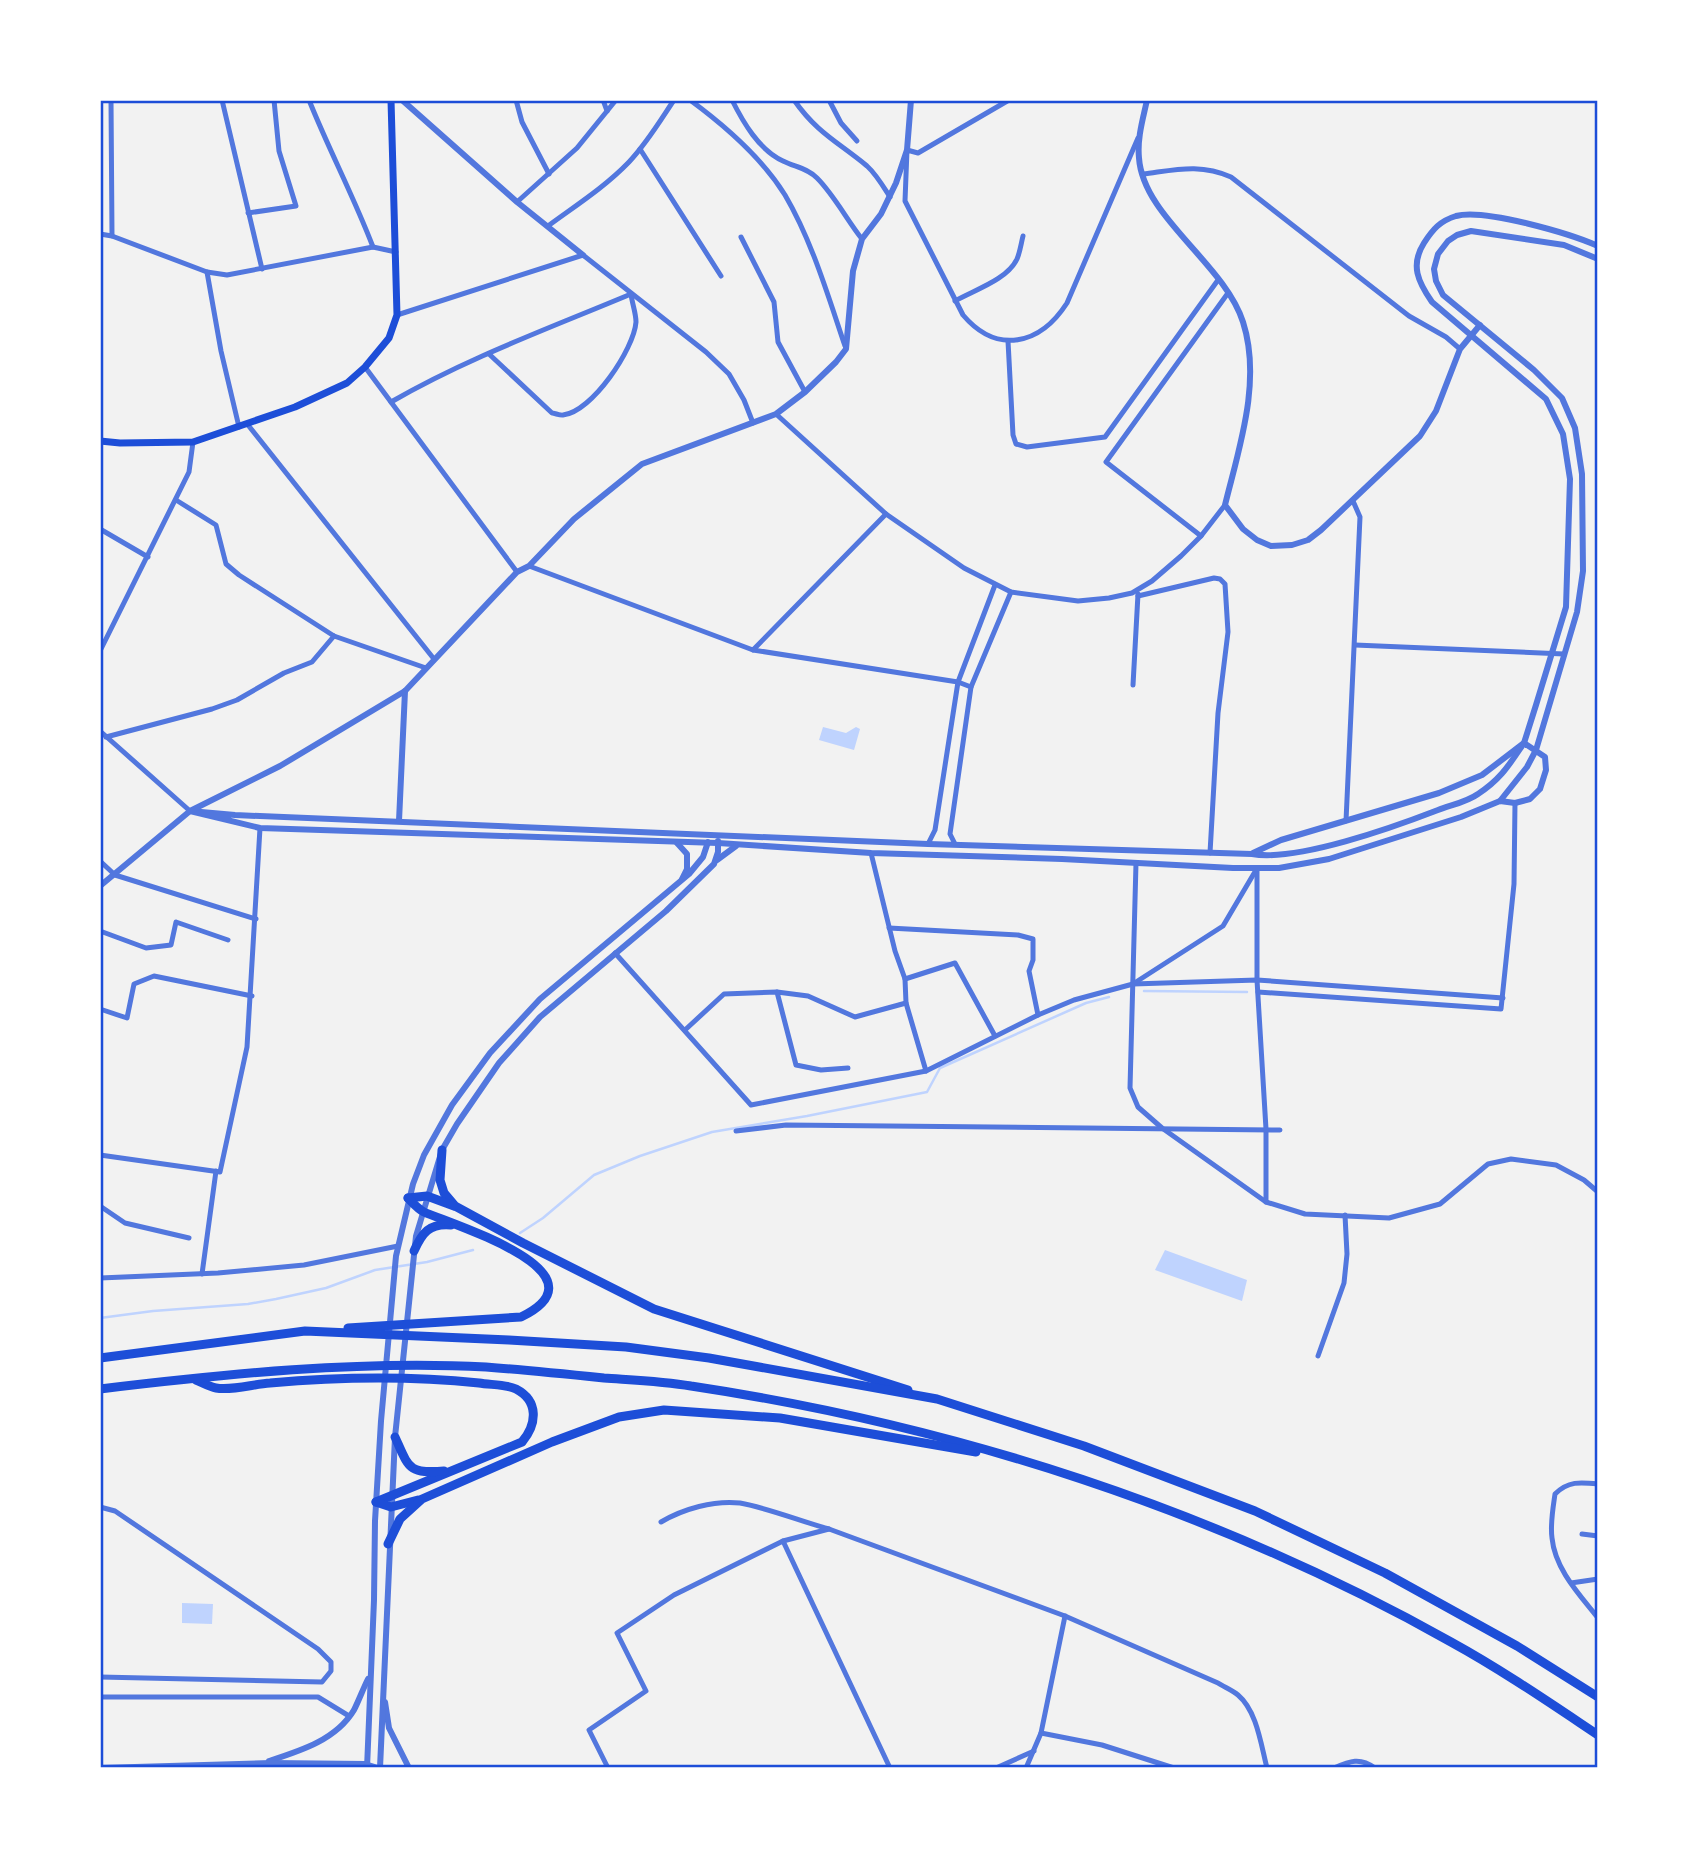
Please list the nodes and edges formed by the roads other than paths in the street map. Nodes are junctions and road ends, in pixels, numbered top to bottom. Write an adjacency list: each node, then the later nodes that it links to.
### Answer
1 (111, 100): 31 (street)
2 (222, 100): 28 (street)
3 (274, 100): 28 (street)
4 (310, 100): 36 (street)
5 (391, 100): 37 (main road)
6 (402, 100): 27 (street)
7 (516, 100): 24 (street)
8 (603, 100): 19 (street)
9 (616, 100): 19 (street)
10 (674, 100): 22 (street)
11 (690, 100): 51 (street)
12 (732, 100): 34 (street)
13 (794, 100): 26 (street)
14 (829, 100): 21 (street)
15 (905, 100): 18 (street)
16 (1009, 100): 23 (street)
17 (1147, 100): 20 (street)
18 (911, 104): 23 (street)
19 (607, 111): 24 (street)
20 (1140, 135): 25 (street); 50 (street)
21 (857, 141)
22 (640, 149): 29 (street); 42 (street)
23 (907, 150): 26 (street); 46 (street)
24 (549, 174): 27 (street)
25 (1143, 174): 43 (street); 52 (street)
26 (890, 197): 34 (street)
27 (517, 202): 29 (street)
28 (248, 213): 40 (street)
29 (548, 226): 38 (street)
30 (100, 234): 31 (street)
31 (113, 236): 41 (street)
32 (1023, 236): 46 (street)
33 (741, 237): 55 (street)
34 (862, 239): 51 (street)
35 (1598, 246): 49 (street)
36 (373, 247): 37 (street); 40 (street)
37 (396, 251): 47 (main road)
38 (583, 255): 45 (street); 47 (street)
39 (1598, 259): 48 (street)
40 (262, 269): 41 (street)
41 (208, 272): 60 (street)
42 (721, 276)
43 (1218, 280): 44 (street); 50 (street)
44 (1228, 293): 65 (street); 68 (street)
45 (631, 294): 53 (street); 53 (street); 58 (street)
46 (955, 301): 50 (street)
47 (397, 315): 54 (main road)
48 (1480, 325): 49 (street); 80 (street)
49 (1471, 336): 52 (street); 79 (street)
50 (1008, 341)
51 (846, 349): 55 (street)
52 (1460, 349): 64 (street)
53 (489, 354): 56 (street)
54 (365, 368): 56 (street); 59 (main road)
55 (805, 392): 57 (street)
56 (391, 402): 71 (street)
57 (776, 414): 58 (street); 66 (street)
58 (752, 423): 70 (street)
59 (248, 425): 60 (main road); 81 (street)
60 (239, 427): 62 (main road)
61 (100, 441): 62 (main road)
62 (193, 442): 63 (street)
63 (176, 500): 69 (street); 75 (street)
64 (1353, 501): 65 (street); 76 (street)
65 (1225, 505): 68 (street)
66 (886, 514): 72 (street); 77 (street)
67 (100, 529): 69 (street)
68 (1201, 537): 74 (street)
69 (148, 557): 78 (street)
70 (529, 566): 71 (street); 77 (street)
71 (517, 572): 81 (street)
72 (995, 585): 73 (street); 83 (street)
73 (1011, 592): 74 (street); 85 (street)
74 (1138, 592): 84 (street); 106 (street)
75 (334, 636): 82 (street); 88 (street)
76 (1354, 645): 79 (street); 95 (street)
77 (753, 650): 83 (street)
78 (100, 651)
79 (1552, 652): 80 (street); 89 (street)
80 (1564, 654): 90 (street)
81 (434, 659): 82 (street)
82 (426, 667): 86 (street)
83 (958, 682): 85 (street); 102 (street)
84 (1133, 685)
85 (971, 687): 103 (street)
86 (405, 691): 93 (street); 94 (street)
87 (100, 731): 88 (street)
88 (106, 737): 93 (street)
89 (1524, 743): 90 (street); 95 (street); 107 (street)
90 (1536, 750): 91 (street); 92 (street)
91 (1500, 801): 92 (street); 111 (street)
92 (1515, 803): 126 (street)
93 (190, 811): 94 (street); 96 (street); 112 (street)
94 (399, 821): 97 (street)
95 (1346, 821): 107 (street)
96 (260, 828): 99 (street); 115 (street)
97 (705, 833): 98 (street); 100 (street)
98 (718, 834): 101 (street); 102 (street)
99 (675, 842): 100 (street); 113 (street)
100 (708, 843): 101 (street); 113 (street)
101 (718, 843): 104 (street); 110 (street)
102 (928, 844): 103 (street)
103 (955, 844): 106 (street)
104 (740, 845): 105 (street); 110 (street)
105 (871, 853): 109 (street); 116 (street)
106 (1210, 853): 107 (street)
107 (1252, 854)
108 (100, 861): 112 (street)
109 (1136, 863): 111 (street); 122 (street)
110 (713, 864): 119 (street)
111 (1257, 869): 121 (street); 122 (street)
112 (115, 875): 114 (street); 115 (street)
113 (681, 881): 143 (street)
114 (100, 886)
115 (256, 919): 125 (street)
116 (889, 928): 120 (street); 129 (street)
117 (100, 931): 118 (street)
118 (228, 940)
119 (615, 953): 130 (street); 138 (street)
120 (905, 979): 127 (street); 131 (street)
121 (1257, 980): 122 (street); 124 (street); 126 (street)
122 (1133, 984): 129 (street); 134 (street)
123 (776, 992): 127 (street); 130 (street); 132 (street)
124 (1258, 992): 126 (street); 135 (street)
125 (252, 996): 128 (street); 140 (street)
126 (1503, 998)
127 (906, 1003): 133 (street)
128 (100, 1009)
129 (1038, 1015): 131 (street)
130 (685, 1030): 133 (street)
131 (995, 1036): 133 (street)
132 (848, 1068)
133 (926, 1072)
134 (1162, 1128): 135 (street); 137 (street); 144 (street)
135 (1266, 1129): 136 (street); 144 (street)
136 (1280, 1129)
137 (736, 1131)
138 (442, 1150): 142 (street); 146 (highway)
139 (100, 1154): 140 (street)
140 (216, 1171): 153 (street)
141 (1598, 1192): 148 (street)
142 (427, 1196): 143 (highway); 146 (highway); 147 (street)
143 (408, 1198): 147 (highway); 151 (street)
144 (1266, 1202): 148 (street)
145 (100, 1206): 150 (street)
146 (455, 1206): 160 (highway)
147 (422, 1211): 149 (highway); 152 (street)
148 (1345, 1215): 156 (street)
149 (458, 1225): 152 (highway); 155 (highway)
150 (189, 1238)
151 (398, 1246): 153 (street); 167 (street)
152 (414, 1251): 161 (street)
153 (202, 1274): 154 (street)
154 (100, 1278)
155 (305, 1331): 157 (highway); 160 (highway)
156 (1318, 1356)
157 (100, 1358)
158 (192, 1378): 159 (highway); 162 (highway); 163 (highway)
159 (100, 1389)
160 (937, 1399): 184 (highway)
161 (395, 1437): 163 (highway); 165 (street)
162 (1028, 1461): 166 (highway); 187 (highway)
163 (453, 1470): 165 (highway)
164 (1598, 1484): 177 (street)
165 (391, 1495): 167 (highway); 169 (street)
166 (422, 1499): 169 (highway); 175 (highway)
167 (376, 1502): 169 (highway); 180 (street)
168 (100, 1507): 181 (street)
169 (391, 1507): 175 (street)
170 (661, 1522): 171 (street)
171 (829, 1529): 174 (street); 178 (street)
172 (1582, 1534): 173 (street)
173 (1598, 1536)
174 (783, 1541): 194 (street); 195 (street)
175 (388, 1544): 182 (street)
176 (1598, 1579): 177 (street)
177 (1571, 1583): 179 (street)
178 (1065, 1616): 186 (street); 199 (street)
179 (1598, 1618)
180 (370, 1674): 185 (street); 190 (street)
181 (100, 1677)
182 (384, 1693): 192 (street); 193 (street)
183 (100, 1697): 185 (street)
184 (1598, 1697)
185 (349, 1716): 189 (street)
186 (1041, 1733): 188 (street); 198 (street)
187 (1598, 1735)
188 (1034, 1751): 196 (street); 197 (street)
189 (262, 1763): 190 (street); 191 (street)
190 (366, 1766): 192 (street)
191 (100, 1768)
192 (379, 1768)
193 (409, 1768)
194 (608, 1768)
195 (890, 1768)
196 (996, 1768)
197 (1026, 1768)
198 (1174, 1768)
199 (1267, 1768)
200 (1334, 1768): 201 (street)
201 (1375, 1768)

